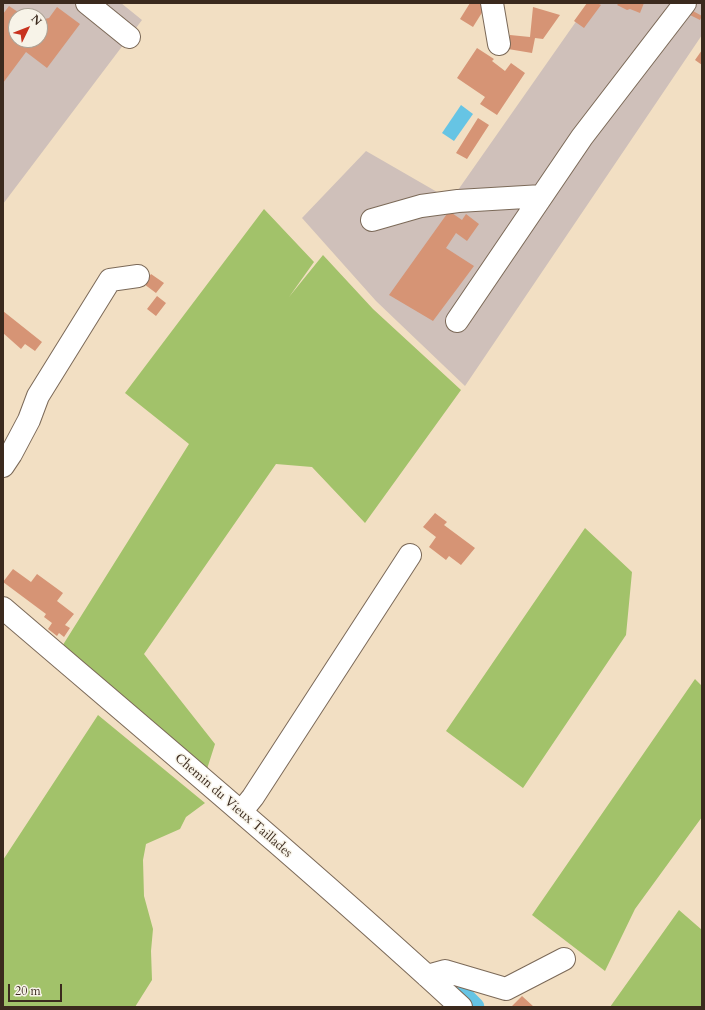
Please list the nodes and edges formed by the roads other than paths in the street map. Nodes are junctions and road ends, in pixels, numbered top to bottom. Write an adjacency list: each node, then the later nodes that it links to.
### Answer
1 (87, 3): 4 (street)
2 (492, 3): 5 (street)
3 (685, 3): 6 (street)
4 (129, 37)
5 (499, 44)
6 (542, 196): 7 (street); 9 (street)
7 (372, 220)
8 (138, 276): 10 (street)
9 (457, 321)
10 (3, 466)
11 (410, 555): 13 (street)
12 (3, 608): 13 (street, Chemin du Vieux Taillades)
13 (241, 812): 15 (street, Chemin du Vieux Taillades)
14 (564, 959): 15 (street)
15 (427, 976): 16 (street, Chemin du Vieux Taillades)
16 (461, 1007)

